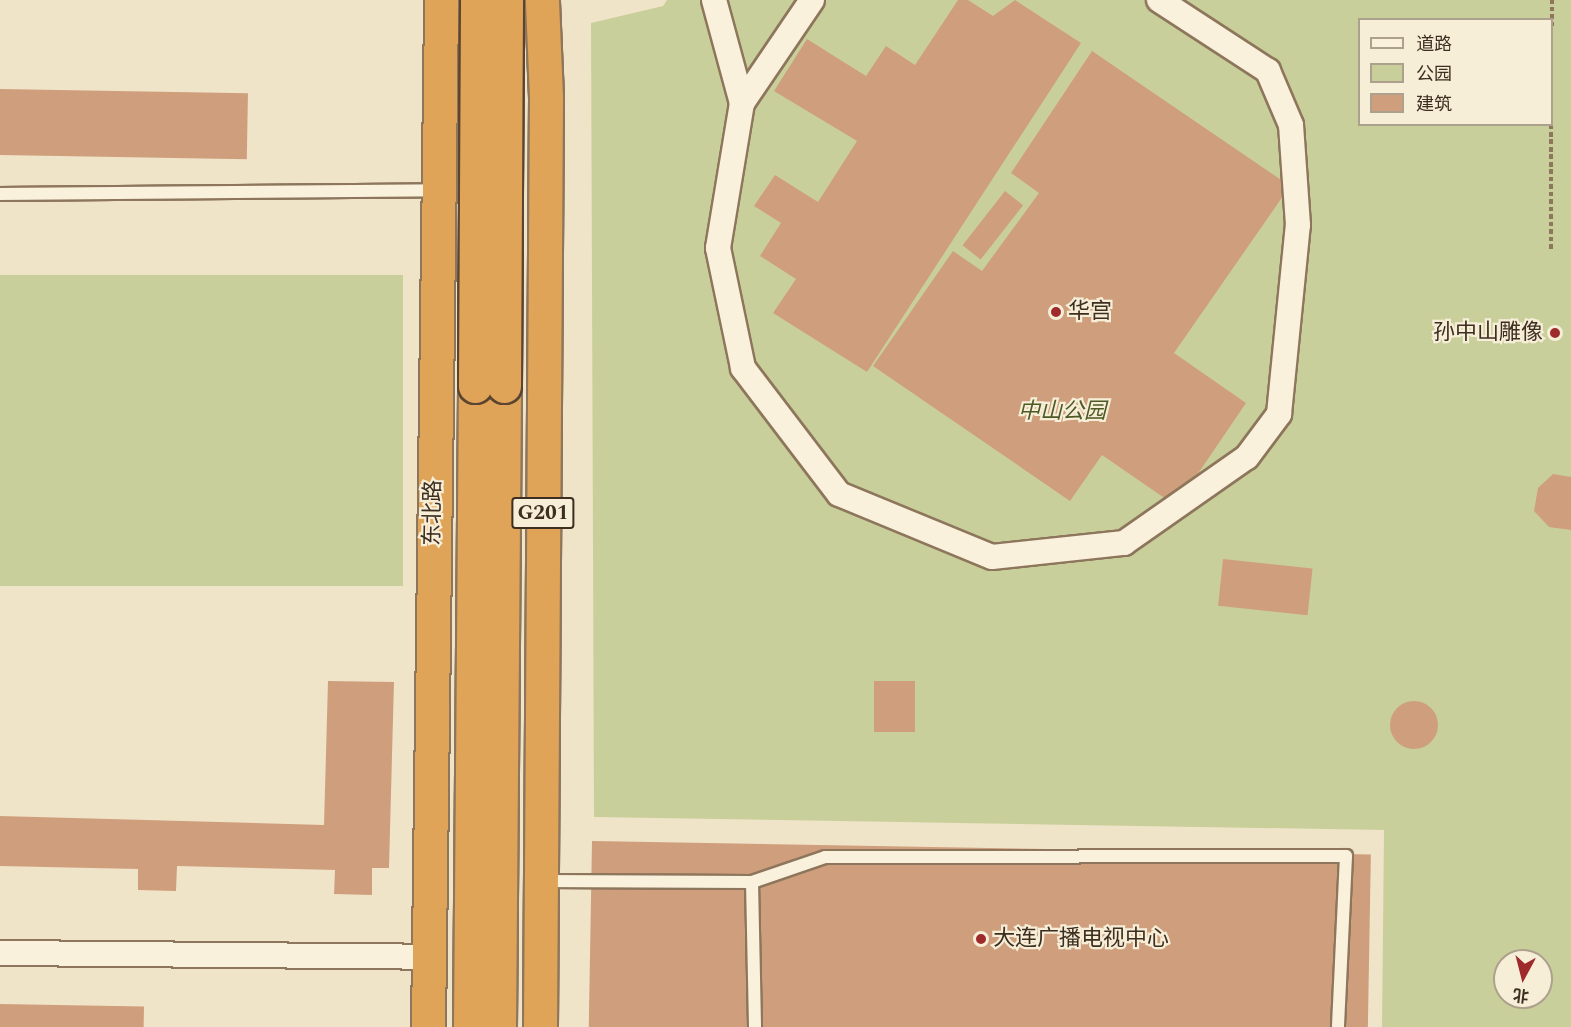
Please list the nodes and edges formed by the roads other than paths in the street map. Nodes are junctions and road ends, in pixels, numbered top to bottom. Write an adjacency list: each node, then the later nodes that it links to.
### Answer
1 (441, 0): 11 (highway, 东北路)
2 (460, 0): 9 (highway, bridge)
3 (477, 0): 9 (highway, 东北路, bridge)
4 (506, 0): 16 (highway, 东北路, bridge)
5 (714, 0): 10 (street)
6 (812, 0): 10 (street)
7 (1159, 0): 10 (street)
8 (546, 3): 12 (highway, G201)
9 (478, 96): 16 (highway, 东北路, bridge)
10 (742, 103)
11 (436, 190): 12 (highway); 13 (lane); 14 (highway, 东北路)
12 (546, 191): 15 (highway, G201)
13 (0, 194)
14 (435, 294): 15 (highway); 20 (highway, 东北路)
15 (545, 295): 17 (highway, G201)
16 (490, 386): 22 (highway, 东北路); 23 (highway, 东北路)
17 (541, 881): 18 (lane); 24 (highway, G201)
18 (752, 882): 25 (lane); 26 (lane)
19 (0, 953): 20 (street)
20 (429, 957): 21 (highway, 东北路)
21 (428, 1027)
22 (470, 1027)
23 (499, 1027)
24 (540, 1027)
25 (755, 1027)
26 (1338, 1027)

